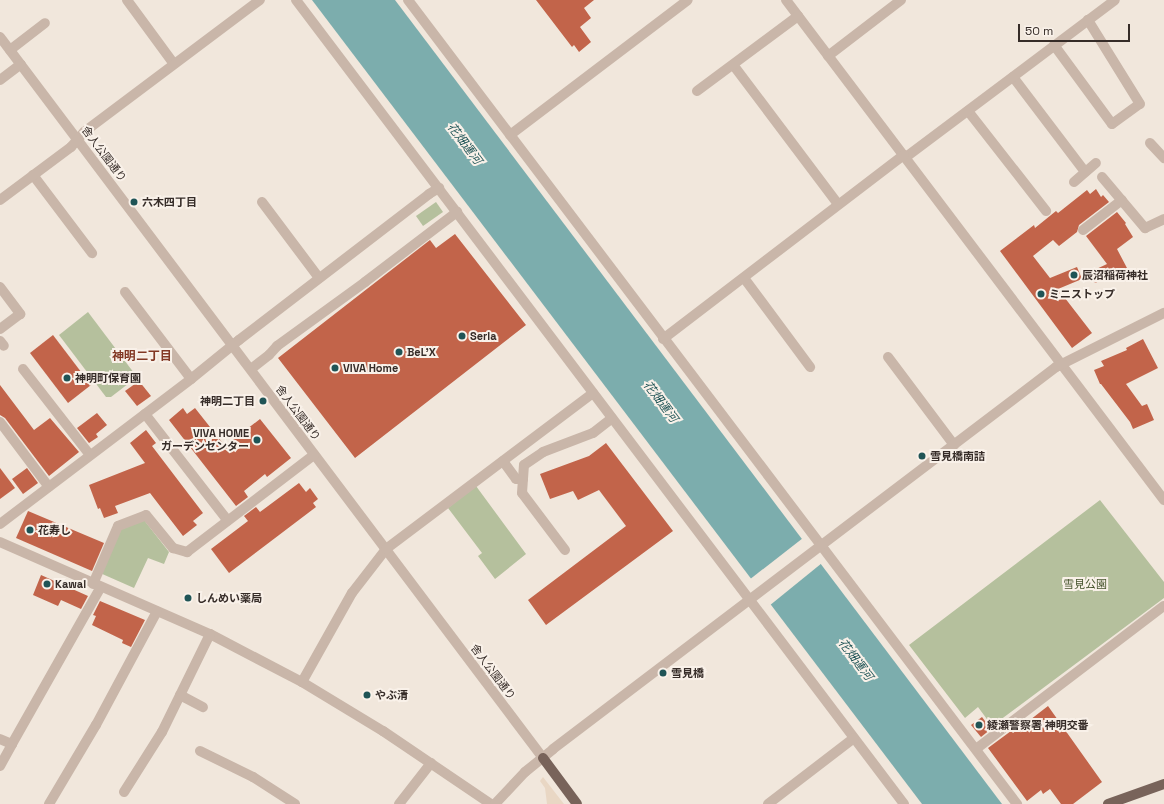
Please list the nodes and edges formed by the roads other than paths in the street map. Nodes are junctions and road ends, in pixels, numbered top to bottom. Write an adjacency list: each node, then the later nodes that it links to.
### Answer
1 (126, 0): 17 (street)
2 (260, 0): 17 (street)
3 (296, 0): 33 (street)
4 (408, 0): 23 (street)
5 (688, 0): 23 (street)
6 (786, 0): 9 (street)
7 (901, 0): 15 (street)
8 (1115, 0): 10 (street)
9 (798, 16): 15 (street); 18 (street)
10 (1088, 20): 13 (street); 13 (street)
11 (45, 23): 14 (street)
12 (0, 37): 14 (street, 舎人公園通り)
13 (1054, 45): 19 (street)
14 (10, 50): 16 (street, 舎人公園通り)
15 (828, 56): 26 (street)
16 (21, 64): 20 (street); 24 (street, 舎人公園通り)
17 (174, 64): 24 (street)
18 (734, 66): 21 (street); 37 (street)
19 (1013, 77): 22 (street); 29 (street)
20 (0, 80)
21 (697, 91)
22 (968, 111): 26 (street); 38 (street)
23 (510, 136): 49 (street)
24 (78, 139): 30 (street); 50 (street, 舎人公園通り)
25 (1150, 143): 27 (street)
26 (905, 156): 37 (street); 52 (street)
27 (1164, 158)
28 (1096, 163): 29 (street)
29 (1085, 172): 32 (street)
30 (33, 175): 34 (street); 42 (street)
31 (1102, 177): 35 (street)
32 (1074, 182)
33 (439, 188): 39 (street); 43 (street)
34 (0, 200)
35 (1122, 200): 40 (street); 41 (street)
36 (262, 202): 43 (street)
37 (838, 204): 44 (street)
38 (1046, 211)
39 (456, 212): 55 (street); 57 (street)
40 (1164, 219)
41 (1083, 230)
42 (92, 253)
43 (319, 278): 50 (street)
44 (744, 278): 49 (street); 53 (street)
45 (0, 287): 48 (street)
46 (124, 292): 56 (street)
47 (1164, 313): 52 (street)
48 (0, 329)
49 (664, 339): 71 (street)
50 (234, 346): 55 (street, 舎人公園通り); 56 (street)
51 (888, 358): 61 (street)
52 (1062, 364): 61 (street); 67 (street)
53 (810, 367)
54 (23, 369): 63 (street)
55 (251, 369): 62 (street, 舎人公園通り)
56 (191, 379): 58 (street)
57 (593, 393): 59 (street); 64 (street)
58 (145, 414): 63 (street); 68 (street)
59 (612, 418): 65 (street); 75 (street)
60 (0, 422): 66 (street)
61 (954, 444): 71 (street)
62 (314, 454): 68 (street); 72 (street, 舎人公園通り)
63 (90, 455): 66 (street)
64 (503, 461): 65 (street); 72 (street)
65 (523, 479): 73 (street)
66 (49, 487): 69 (street)
67 (1164, 500)
68 (228, 521): 74 (street)
69 (0, 524)
70 (0, 542): 74 (street)
71 (819, 546): 75 (street); 85 (street)
72 (386, 550): 79 (street); 87 (street, 舎人公園通り)
73 (565, 550)
74 (97, 585): 77 (street); 84 (street)
75 (752, 597): 82 (street); 87 (street)
76 (1164, 606): 85 (street)
77 (157, 611): 78 (street); 92 (street)
78 (210, 634): 79 (street); 80 (street)
79 (302, 682): 88 (street)
80 (180, 695): 81 (street); 91 (street)
81 (203, 707)
82 (854, 738): 98 (street); 99 (street)
83 (0, 740): 84 (street)
84 (12, 744): 89 (street)
85 (976, 749): 100 (street)
86 (200, 752): 93 (street)
87 (543, 758): 96 (street); 97 (main road, 舎人公園通り)
88 (430, 763): 94 (street); 95 (street)
89 (0, 766)
90 (1164, 784): 101 (main road)
91 (124, 792)
92 (49, 804)
93 (295, 804)
94 (399, 804)
95 (491, 804)
96 (495, 804)
97 (577, 804)
98 (768, 804)
99 (904, 804)
100 (1017, 804)
101 (1108, 804)

